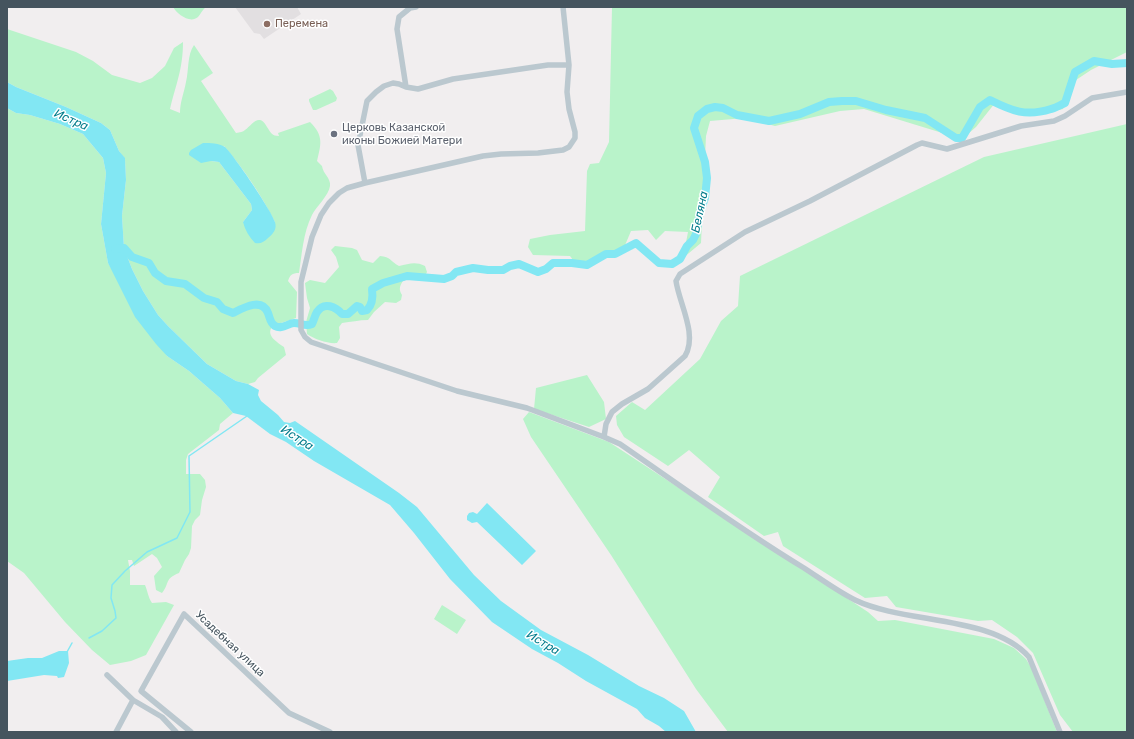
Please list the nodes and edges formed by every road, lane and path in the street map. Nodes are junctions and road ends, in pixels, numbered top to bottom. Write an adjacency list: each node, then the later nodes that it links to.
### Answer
1 (416, 7): 4 (street)
2 (563, 7): 3 (street)
3 (568, 65): 4 (street); 6 (street)
4 (406, 87): 6 (street)
5 (1127, 92): 7 (street)
6 (365, 183): 7 (street)
7 (604, 437): 14 (street)
8 (107, 675): 9 (street)
9 (133, 700): 10 (street); 11 (street)
10 (116, 732)
11 (176, 732)
12 (191, 732): 13 (street, Усадебная улица)
13 (330, 732)
14 (1060, 732)

